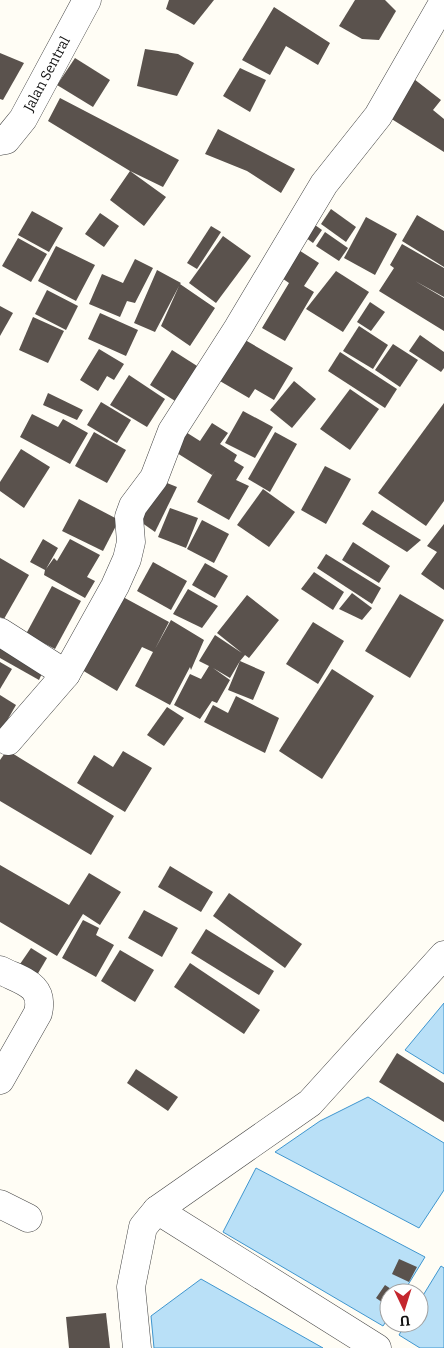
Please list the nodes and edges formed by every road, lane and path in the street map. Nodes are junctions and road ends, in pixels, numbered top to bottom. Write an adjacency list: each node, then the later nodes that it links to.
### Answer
1 (87, 0): 3 (street, Jalan Sentral)
2 (444, 1): 5 (street)
3 (0, 141)
4 (0, 632): 5 (street)
5 (66, 674): 6 (street)
6 (8, 741)
7 (444, 955): 11 (street)
8 (0, 970): 9 (street)
9 (0, 1080)
10 (0, 1204): 12 (street)
11 (157, 1210): 13 (street); 14 (street)
12 (28, 1218)
13 (137, 1348)
14 (377, 1348)

